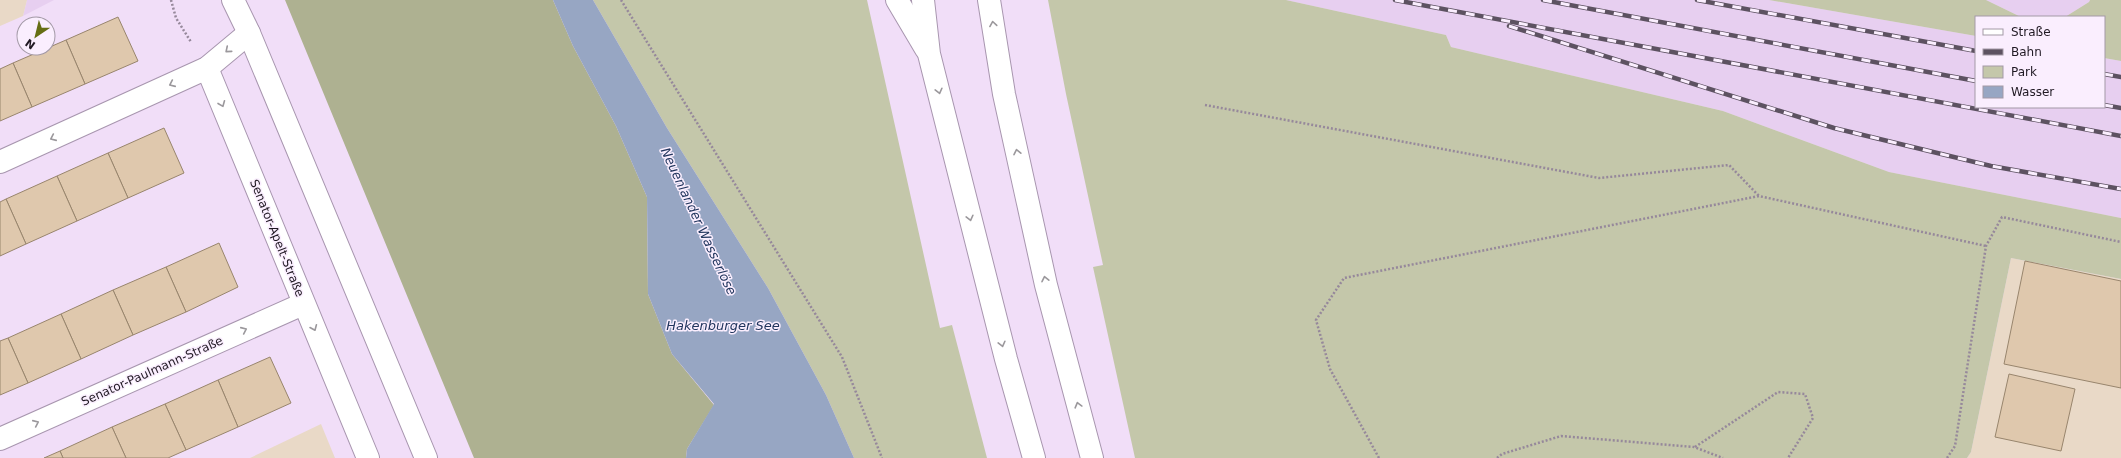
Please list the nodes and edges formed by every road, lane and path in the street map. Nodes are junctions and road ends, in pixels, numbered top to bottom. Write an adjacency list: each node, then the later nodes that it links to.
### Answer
1 (171, 0): 9 (path)
2 (233, 0): 7 (main road)
3 (621, 0): 20 (path)
4 (897, 0): 8 (main road)
5 (923, 0): 8 (main road)
6 (989, 0): 22 (main road, one-way to 6)
7 (249, 32): 9 (main road, one-way to 9); 19 (main road)
8 (929, 54): 21 (main road, one-way to 21)
9 (207, 68): 11 (main road, one-way to 11); 15 (main road, Senator-Apelt-Straße, one-way to 15)
10 (1205, 105): 12 (path)
11 (0, 162)
12 (1759, 196): 14 (path); 23 (path)
13 (2121, 242): 14 (path)
14 (1986, 246): 27 (path)
15 (304, 304): 16 (main road, Senator-Paulmann-Straße, one-way to 15); 18 (main road, Senator-Apelt-Straße, one-way to 18)
16 (0, 438)
17 (1694, 447): 24 (path); 25 (path); 26 (path)
18 (368, 458)
19 (426, 458)
20 (882, 458)
21 (1034, 458)
22 (1092, 458)
23 (1379, 458)
24 (1497, 458)
25 (1723, 458)
26 (1788, 458)
27 (1947, 458)

